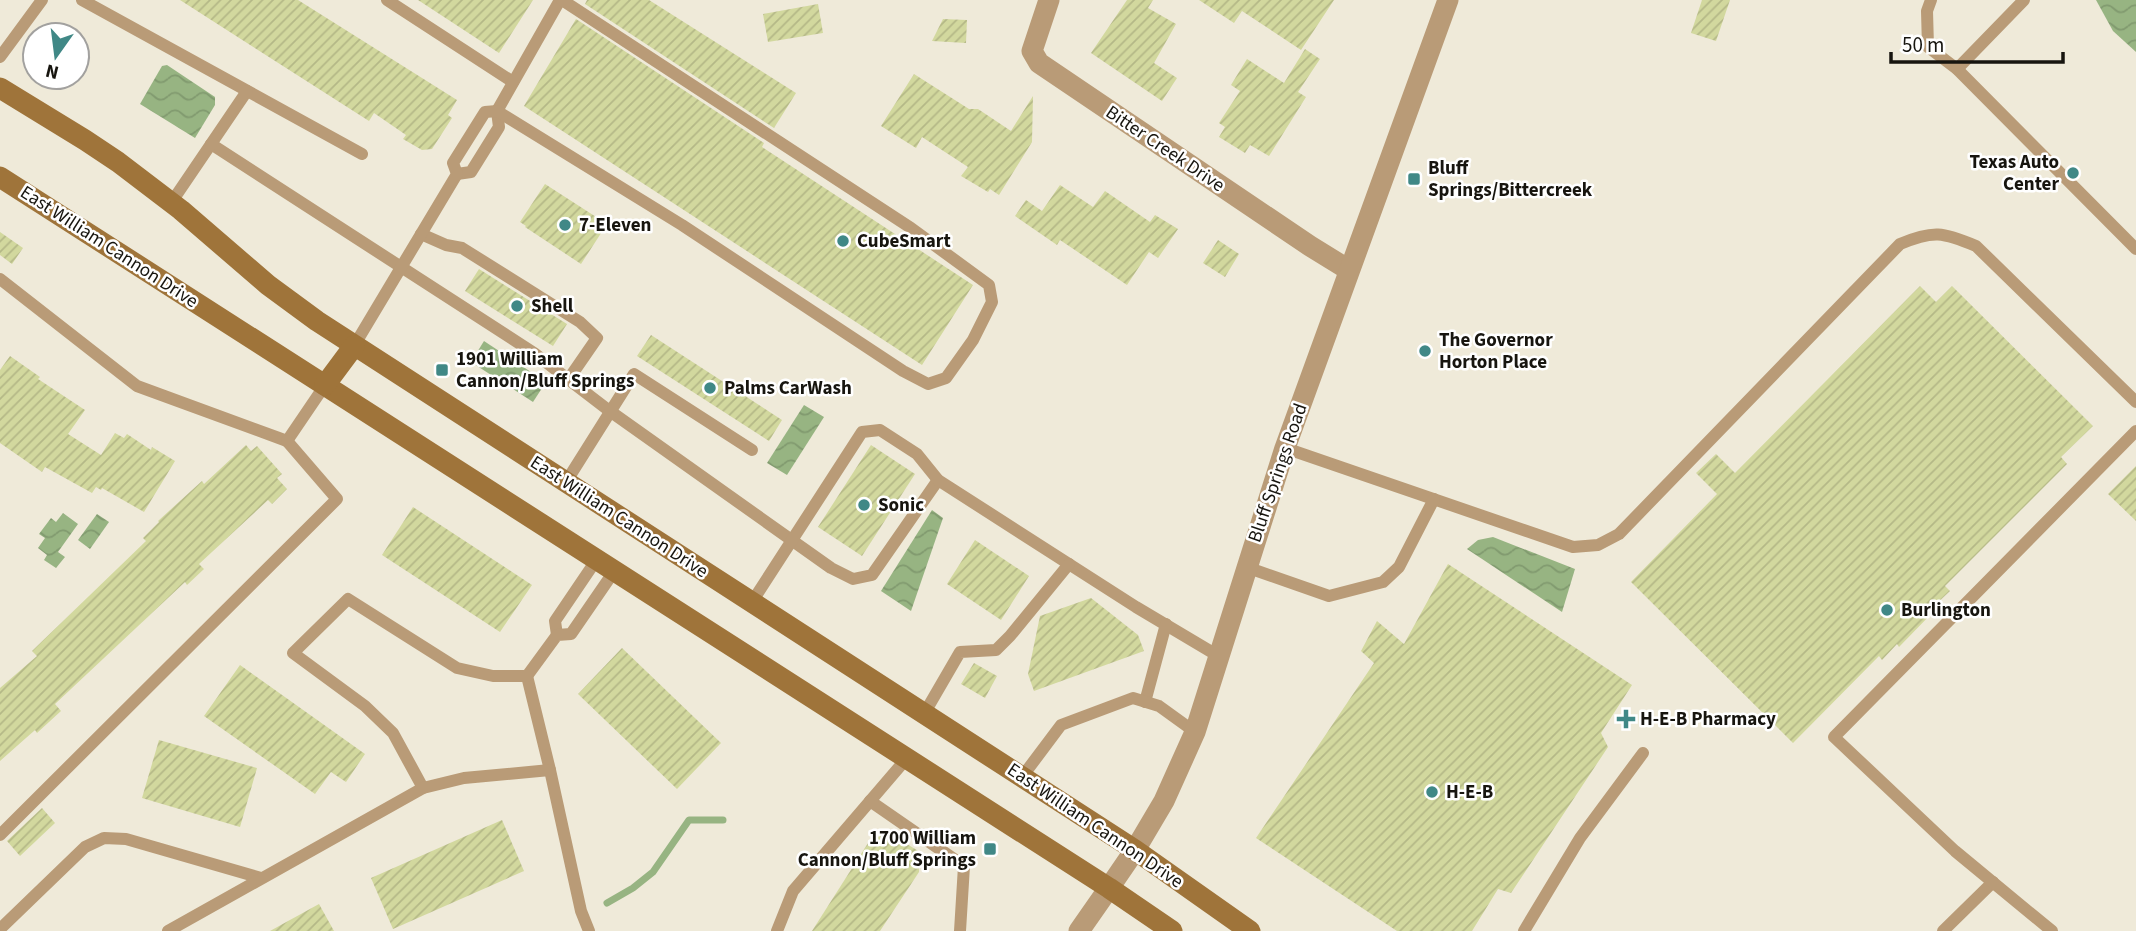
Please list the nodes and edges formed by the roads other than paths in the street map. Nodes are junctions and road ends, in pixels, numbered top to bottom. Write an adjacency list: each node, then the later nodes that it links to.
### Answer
1 (42, 0): 9 (lane)
2 (82, 0): 13 (lane)
3 (387, 0): 11 (lane)
4 (561, 0): 11 (lane); 14 (lane)
5 (1049, 0): 23 (street, Bitter Creek Drive)
6 (1448, 0): 23 (street, Bluff Springs Road)
7 (1931, 0): 10 (lane)
8 (2024, 0): 10 (lane)
9 (0, 57)
10 (1957, 69): 21 (lane)
11 (513, 82): 14 (lane)
12 (0, 88): 19 (main road, East William Cannon Drive)
13 (247, 91): 15 (lane); 16 (lane)
14 (497, 111): 17 (lane); 17 (lane)
15 (211, 144): 19 (lane); 22 (lane)
16 (362, 154)
17 (457, 174): 20 (lane)
18 (0, 177): 27 (main road, East William Cannon Drive)
19 (171, 203): 25 (main road, East William Cannon Drive)
20 (421, 234): 22 (lane); 26 (lane)
21 (2136, 250)
22 (401, 267): 25 (lane); 26 (lane)
23 (1349, 270): 32 (street, Bluff Springs Road)
24 (0, 279): 31 (lane)
25 (354, 345): 27 (main road); 35 (main road, East William Cannon Drive)
26 (568, 380): 29 (lane)
27 (325, 386): 31 (lane); 38 (main road, East William Cannon Drive)
28 (2136, 402): 36 (lane)
29 (611, 412): 33 (lane); 35 (lane); 37 (lane)
30 (2136, 431): 58 (lane)
31 (286, 441): 55 (lane)
32 (1285, 448): 36 (lane); 40 (street, Bluff Springs Road)
33 (752, 450)
34 (938, 480): 37 (lane); 37 (lane); 39 (lane)
35 (566, 482): 41 (main road, East William Cannon Drive)
36 (1434, 499): 40 (lane)
37 (792, 539): 41 (lane)
38 (606, 564): 43 (lane); 43 (lane); 50 (main road, East William Cannon Drive)
39 (1069, 564): 42 (lane); 47 (lane)
40 (1247, 567): 44 (street, Bluff Springs Road)
41 (752, 603): 47 (main road, East William Cannon Drive)
42 (1166, 624): 44 (lane); 46 (lane)
43 (557, 635): 45 (lane)
44 (1220, 657): 48 (street, Bluff Springs Road)
45 (527, 676): 51 (lane); 53 (lane)
46 (1145, 702): 48 (lane); 52 (lane)
47 (924, 714): 52 (main road, East William Cannon Drive)
48 (1195, 732): 56 (street, Bluff Springs Road)
49 (1643, 753): 68 (lane)
50 (907, 758): 54 (lane); 59 (main road, East William Cannon Drive)
51 (550, 769): 53 (lane); 62 (lane)
52 (1022, 777): 56 (main road, East William Cannon Drive)
53 (423, 788): 57 (lane)
54 (870, 801): 63 (lane); 64 (lane)
55 (0, 835)
56 (1135, 850): 59 (street, Bluff Springs Road); 67 (main road, East William Cannon Drive)
57 (261, 878): 60 (lane); 61 (lane)
58 (1993, 882): 69 (lane); 70 (lane)
59 (1109, 888): 65 (street, Bluff Springs Road); 66 (main road, East William Cannon Drive)
60 (0, 929)
61 (168, 931)
62 (589, 931)
63 (777, 931)
64 (960, 931)
65 (1079, 931)
66 (1172, 931)
67 (1250, 931)
68 (1524, 931)
69 (1943, 931)
70 (2052, 931)

